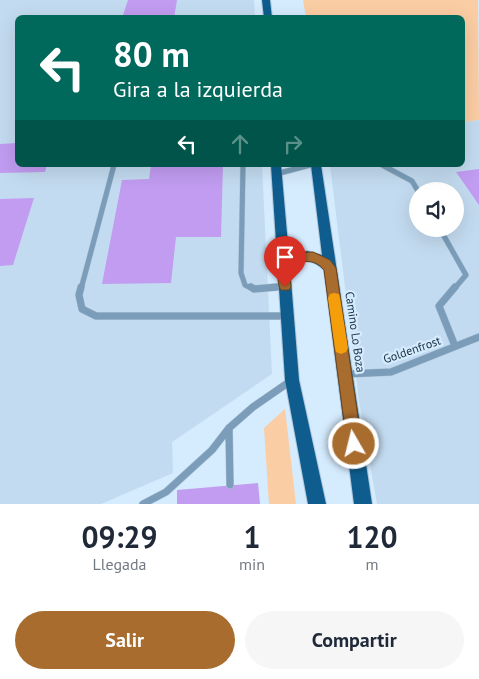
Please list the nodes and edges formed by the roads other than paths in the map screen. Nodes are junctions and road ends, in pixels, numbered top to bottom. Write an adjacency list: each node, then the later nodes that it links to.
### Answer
1 (266, 0): 2 (main road)
2 (268, 15)
3 (113, 167): 14 (lane)
4 (243, 167): 13 (lane)
5 (293, 167): 8 (lane)
6 (316, 167): 12 (main road, Camino Lo Boza)
7 (386, 167): 9 (lane)
8 (276, 169): 11 (main road)
9 (413, 182)
10 (445, 237): 16 (lane, Goldenfrost)
11 (283, 266): 12 (main road); 13 (main road)
12 (330, 268): 17 (main road, Camino Lo Boza)
13 (285, 287): 14 (main road)
14 (287, 316): 18 (main road)
15 (479, 337): 16 (lane, Goldenfrost)
16 (456, 346): 17 (lane, Goldenfrost)
17 (345, 374): 23 (main road, Camino Lo Boza)
18 (292, 380): 19 (lane); 22 (main road)
19 (229, 428): 20 (lane); 21 (lane)
20 (230, 485)
21 (143, 504)
22 (317, 504)
23 (363, 504)

